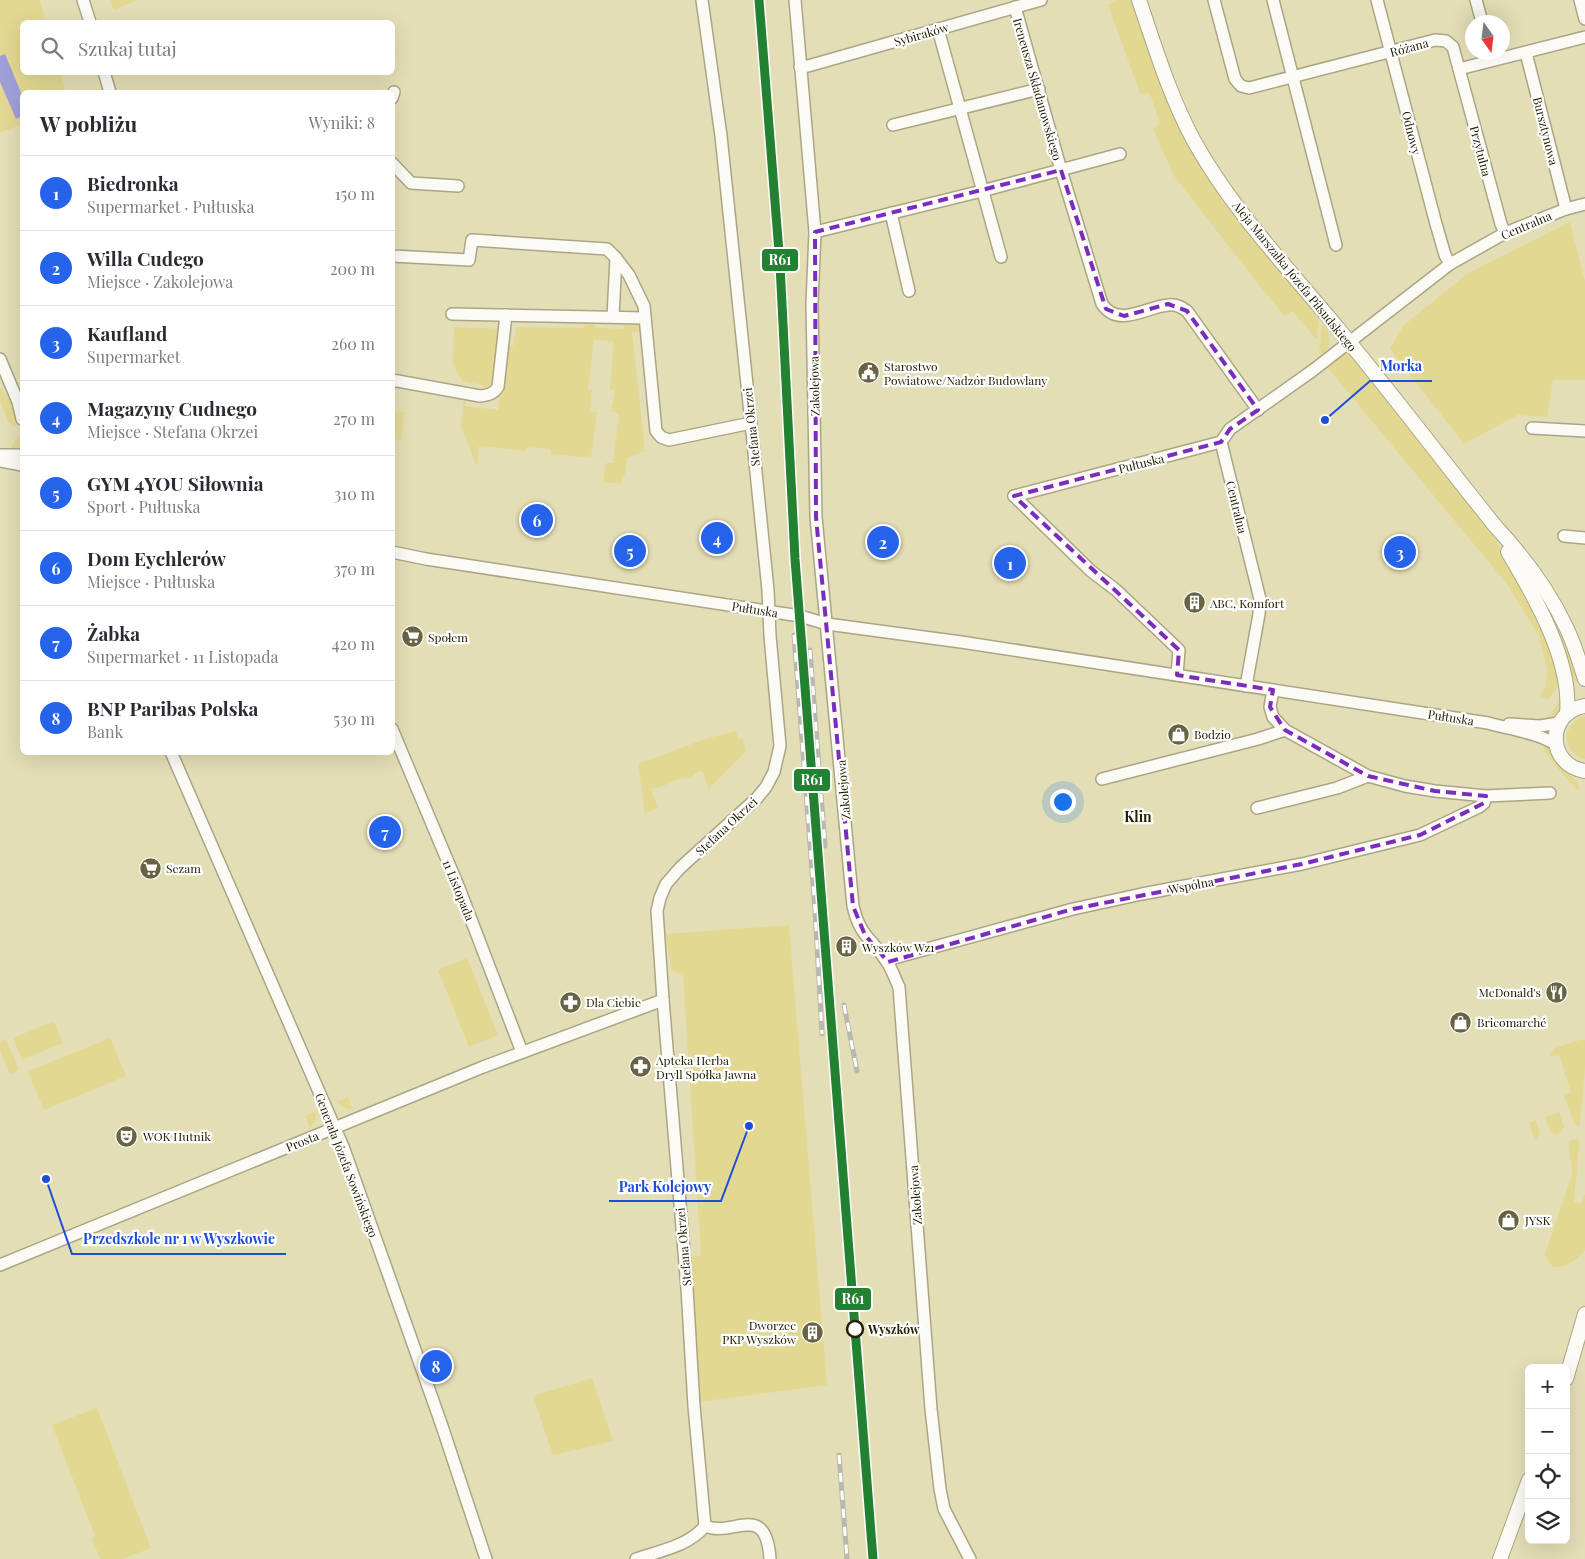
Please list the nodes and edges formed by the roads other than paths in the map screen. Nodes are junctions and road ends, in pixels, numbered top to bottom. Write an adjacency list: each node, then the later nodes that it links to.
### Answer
1 (84, 0): 14 (street)
2 (702, 0): 54 (street, Stefana Okrzei)
3 (795, 0): 21 (street, Zakolejowa)
4 (1041, 0): 11 (street, Sybiraków)
5 (1139, 0): 49 (main road, Aleja Marszałka Józefa Piłsudskiego)
6 (1214, 0): 24 (street, Różana)
7 (1272, 0): 24 (street)
8 (1377, 0): 17 (street, Odnowy)
9 (1476, 0): 12 (street)
10 (1580, 0): 13 (street)
11 (1015, 7): 15 (street, Sybiraków); 25 (street, Ireneusza Składanowskiego)
12 (1480, 15)
13 (1585, 19)
14 (89, 20)
15 (938, 29): 21 (street, Sybiraków); 27 (street)
16 (1585, 37): 18 (street)
17 (1391, 52): 22 (street, Różana); 24 (street, Różana); 43 (street, Odnowy)
18 (1526, 53): 19 (street); 35 (street, Bursztynowa)
19 (1510, 55)
20 (1483, 60): 22 (street)
21 (800, 67): 37 (street, Zakolejowa)
22 (1459, 69): 38 (street, Przytulna)
23 (105, 75): 26 (street)
24 (1293, 77): 39 (street)
25 (1038, 89): 27 (street); 31 (street, Ireneusza Składanowskiego)
26 (109, 90)
27 (959, 109): 28 (street); 33 (street)
28 (893, 126)
29 (1120, 154): 31 (street, Ireneusza Składanowskiego)
30 (395, 166): 32 (street)
31 (1062, 170): 33 (street, Ireneusza Składanowskiego); 53 (street)
32 (458, 186)
33 (982, 191): 36 (street, Ireneusza Składanowskiego); 42 (street)
34 (1585, 204): 35 (street, Centralna)
35 (1566, 209): 38 (street, Centralna)
36 (891, 213): 37 (street, Ireneusza Składanowskiego); 44 (street)
37 (815, 232): 67 (street, Zakolejowa)
38 (1505, 233): 43 (street, Centralna)
39 (1336, 245)
40 (395, 256): 41 (street)
41 (616, 258): 47 (street); 48 (street)
42 (1001, 258)
43 (1450, 264): 49 (street, Centralna)
44 (909, 291)
45 (452, 314): 46 (street)
46 (506, 315): 47 (street); 51 (street)
47 (613, 317): 48 (street)
48 (645, 318): 54 (street)
49 (1349, 341): 53 (street, Centralna); 62 (main road, Aleja Marszałka Józefa Piłsudskiego)
50 (0, 359): 52 (street)
51 (395, 381)
52 (20, 405)
53 (1258, 410): 57 (street)
54 (751, 423): 66 (street, Stefana Okrzei)
55 (1532, 428): 56 (street)
56 (1585, 431)
57 (1221, 442): 68 (street, Pułtuska); 70 (street, Centralna)
58 (0, 455): 59 (street)
59 (20, 455)
60 (0, 461): 61 (street)
61 (20, 465)
62 (1496, 527): 69 (main road); 73 (main road)
63 (1564, 536): 64 (street)
64 (1585, 538)
65 (395, 553): 66 (street, Pułtuska)
66 (769, 611): 67 (street, Pułtuska); 86 (street, Stefana Okrzei)
67 (827, 624): 68 (street, Pułtuska); 85 (street, Zakolejowa)
68 (1177, 675): 70 (street, Pułtuska)
69 (1585, 679)
70 (1246, 686): 71 (street, Pułtuska)
71 (1273, 690): 74 (street, Pułtuska); 75 (street)
72 (1585, 706): 73 (main road)
73 (1563, 718): 74 (street, Pułtuska); 77 (main road)
74 (1488, 723): 77 (street, Pułtuska)
75 (1285, 730): 80 (street); 81 (street)
76 (395, 736): 87 (street, 11 Listopada)
77 (1556, 745): 79 (main road)
78 (172, 755): 88 (street, Generała Józefa Sowińskiego)
79 (1585, 773)
80 (1368, 776): 83 (street); 84 (street)
81 (1102, 778)
82 (1550, 793): 83 (street)
83 (1486, 796): 85 (street, Wspólna)
84 (1257, 808)
85 (888, 962): 97 (street, Zakolejowa)
86 (662, 1000): 87 (street, Prosta); 93 (street, Stefana Okrzei)
87 (522, 1052): 88 (street, Prosta)
88 (335, 1128): 89 (street, Prosta); 94 (street, Generała Józefa Sowińskiego)
89 (0, 1264)
90 (1585, 1314): 91 (main road)
91 (1570, 1365)
92 (1525, 1491): 98 (main road)
93 (705, 1526): 95 (street); 96 (street)
94 (486, 1559)
95 (636, 1559)
96 (770, 1559)
97 (970, 1559)
98 (1500, 1559)

